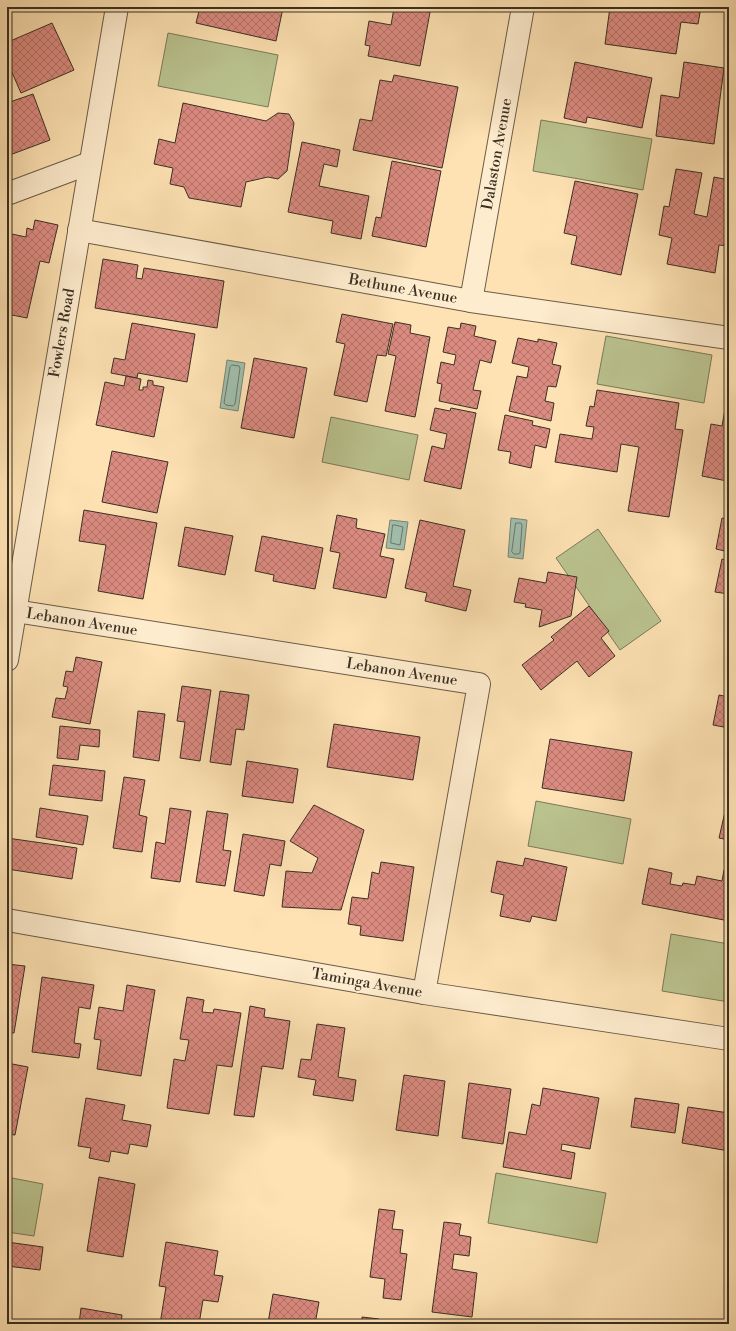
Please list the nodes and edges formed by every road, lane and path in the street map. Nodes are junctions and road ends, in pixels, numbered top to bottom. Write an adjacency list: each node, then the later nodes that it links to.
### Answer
1 (117, 7): 3 (street, Fowlers Road)
2 (523, 7): 6 (street, Dalaston Avenue)
3 (90, 163): 4 (street); 5 (street, Fowlers Road)
4 (7, 194)
5 (79, 230): 6 (street, Bethune Avenue); 8 (street, Fowlers Road)
6 (471, 301): 7 (street, Bethune Avenue)
7 (729, 338)
8 (15, 611): 9 (street, Fowlers Road); 11 (street, Lebanon Avenue)
9 (7, 660)
10 (7, 920): 11 (street, Taminga Avenue)
11 (424, 994): 12 (street, Taminga Avenue)
12 (729, 1039)

